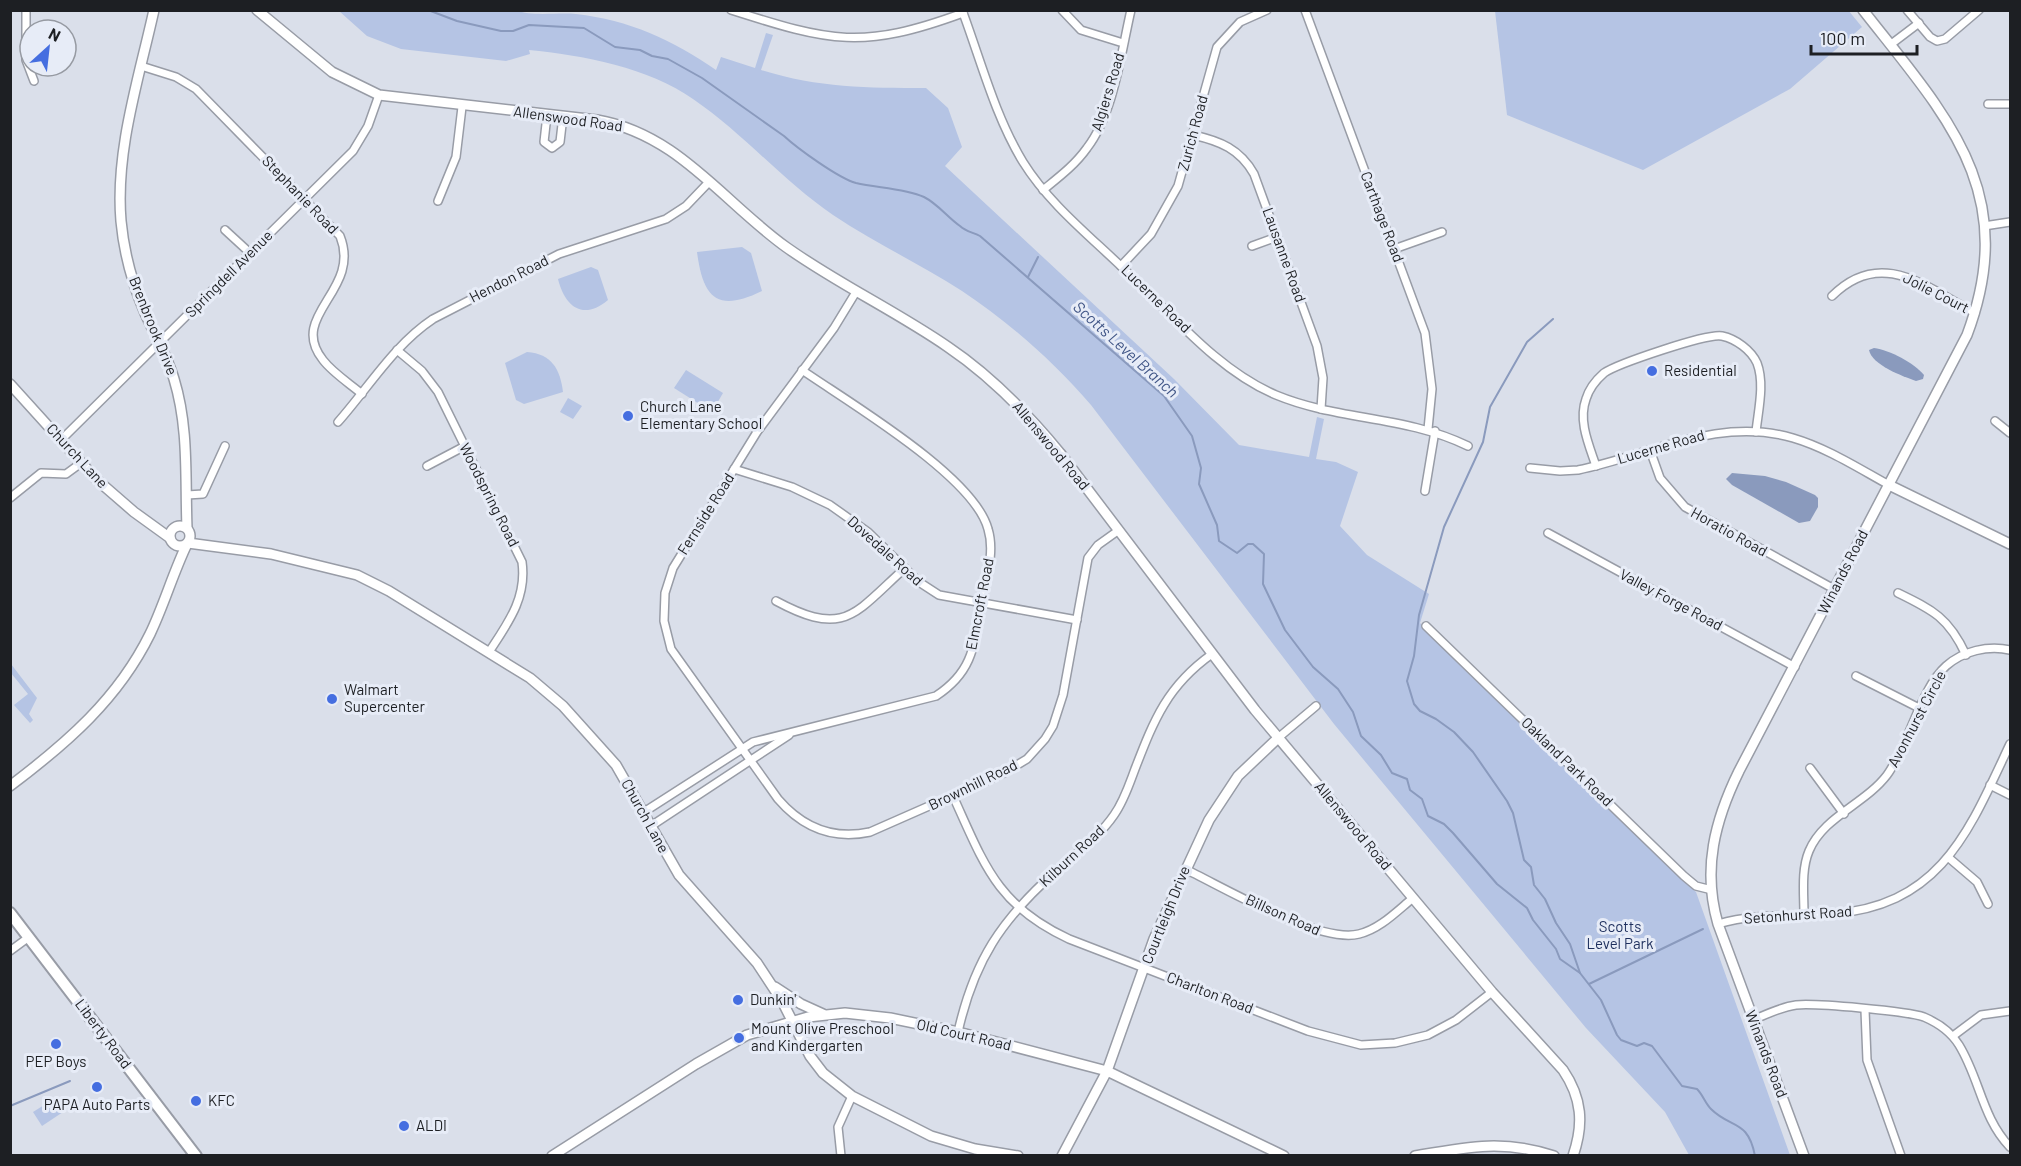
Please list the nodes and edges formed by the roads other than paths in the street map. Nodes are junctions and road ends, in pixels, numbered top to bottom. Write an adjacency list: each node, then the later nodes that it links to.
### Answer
1 (26, 10): 18 (street)
2 (154, 10): 17 (street, Brenbrook Drive)
3 (256, 10): 19 (street, Allenswood Road)
4 (731, 10): 13 (street)
5 (1062, 10): 15 (street)
6 (1131, 10): 15 (street, Algiers Road)
7 (1267, 10): 25 (street, Zurich Road)
8 (1305, 10): 36 (street, Carthage Road)
9 (1863, 10): 16 (street, Winands Road)
10 (1907, 10): 14 (street)
11 (1980, 10): 14 (street)
12 (962, 12): 13 (street); 27 (street, Lucerne Road)
13 (751, 14)
14 (1919, 23): 16 (street)
15 (1123, 43): 27 (street, Algiers Road)
16 (1890, 45): 31 (street, Winands Road)
17 (141, 66): 28 (street, Stephanie Road); 42 (street, Brenbrook Drive)
18 (34, 81)
19 (379, 95): 22 (street, Allenswood Road); 28 (street, Springdell Avenue)
20 (1989, 104): 21 (street)
21 (2010, 104)
22 (462, 106): 23 (street, Allenswood Road); 29 (street)
23 (547, 115): 24 (street, Allenswood Road); 24 (street)
24 (563, 116): 26 (street, Allenswood Road)
25 (1193, 135): 34 (street, Lausanne Road); 38 (street, Zurich Road)
26 (709, 182): 39 (street, Allenswood Road); 43 (street, Hendon Road)
27 (1044, 190): 38 (street, Lucerne Road)
28 (305, 199): 37 (street, Springdell Avenue); 46 (street, Stephanie Road)
29 (438, 201)
30 (2010, 222): 31 (street)
31 (1984, 226): 41 (street, Winands Road)
32 (225, 230): 37 (street)
33 (1442, 232): 36 (street)
34 (1277, 237): 35 (street); 47 (street, Lausanne Road)
35 (1252, 246)
36 (1394, 249): 50 (street, Carthage Road)
37 (250, 253): 42 (street, Springdell Avenue)
38 (1121, 266): 47 (street, Lucerne Road)
39 (856, 292): 44 (street, Fernside Road); 70 (street, Allenswood Road)
40 (1832, 296): 41 (street, Jolie Court)
41 (1975, 313): 63 (street, Winands Road)
42 (160, 342): 53 (street, Springdell Avenue); 66 (street, Brenbrook Drive)
43 (397, 350): 46 (street, Hendon Road); 56 (street, Woodspring Road)
44 (802, 370): 62 (street, Fernside Road); 81 (street, Elmcroft Road)
45 (10, 384): 53 (street, Church Lane)
46 (362, 394): 49 (street, Hendon Road)
47 (1321, 409): 50 (street, Lucerne Road)
48 (1995, 421): 52 (street)
49 (338, 422)
50 (1432, 430): 55 (street, Lucerne Road); 64 (street, Carthage Road)
51 (1756, 432): 57 (street, Lucerne Road); 60 (street); 63 (street, Lucerne Road)
52 (2010, 433)
53 (61, 440): 58 (street, Church Lane)
54 (225, 446): 66 (street)
55 (1468, 446)
56 (465, 447): 59 (street); 85 (street, Woodspring Road)
57 (1650, 450): 60 (street, Lucerne Road); 78 (street, Horatio Road)
58 (81, 463): 65 (street); 67 (street, Church Lane)
59 (427, 466)
60 (1596, 466): 61 (street, Lucerne Road)
61 (1530, 468)
62 (734, 469): 77 (street, Dovedale Road); 95 (street, Fernside Road)
63 (1888, 485): 75 (street); 78 (street, Winands Road)
64 (1425, 491)
65 (10, 498)
66 (186, 498): 68 (street, Brenbrook Drive); 69 (street, Brenbrook Drive)
67 (149, 521): 68 (street, Church Lane); 72 (street, Church Lane)
68 (175, 527): 69 (street, Church Lane); 72 (street, Brenbrook Drive)
69 (189, 530): 73 (street, Brenbrook Drive); 74 (street, Church Lane)
70 (1119, 530): 82 (street, Brownhill Road); 86 (street, Allenswood Road)
71 (1548, 533): 88 (street, Valley Forge Road)
72 (172, 541): 73 (street, Church Lane); 76 (street)
73 (187, 544): 74 (street, Church Lane); 76 (street)
74 (212, 544): 85 (street, Church Lane)
75 (2010, 544)
76 (176, 566): 99 (street)
77 (905, 568): 80 (street); 81 (street, Dovedale Road)
78 (1834, 589): 88 (street, Winands Road)
79 (1898, 593): 87 (street)
80 (776, 602)
81 (981, 604): 82 (street, Dovedale Road); 92 (street, Elmcroft Road)
82 (1077, 620): 101 (street, Brownhill Road)
83 (1426, 626): 107 (street, Oakland Park Road)
84 (2010, 650): 87 (street, Avonhurst Circle)
85 (489, 652): 102 (street, Church Lane)
86 (1212, 654): 93 (street, Allenswood Road); 110 (street, Kilburn Road)
87 (1966, 655): 91 (street, Avonhurst Circle)
88 (1795, 667): 107 (street, Winands Road)
89 (1856, 676): 91 (street)
90 (1316, 706): 93 (street, Courtleigh Drive)
91 (1921, 709): 103 (street, Avonhurst Circle)
92 (795, 732): 95 (street, Elmcroft Road); 96 (street, Elmcroft Road)
93 (1278, 738): 106 (street, Courtleigh Drive); 108 (street, Allenswood Road)
94 (2010, 744): 98 (street, Setonhurst Road)
95 (741, 748): 96 (street, Brownhill Road); 102 (street, Elmcroft Road)
96 (750, 760): 101 (street, Brownhill Road); 104 (street, Elmcroft Road)
97 (1810, 768): 103 (street)
98 (1990, 785): 100 (street); 105 (street, Setonhurst Road)
99 (10, 786)
100 (2010, 795)
101 (953, 796): 110 (street, Charlton Road)
102 (644, 812): 104 (street, Church Lane)
103 (1844, 814): 112 (street, Avonhurst Circle)
104 (651, 826): 117 (street, Church Lane)
105 (1949, 858): 109 (street); 112 (street, Setonhurst Road)
106 (1185, 869): 108 (street, Billson Road); 116 (street, Courtleigh Drive)
107 (1712, 890): 113 (street, Winands Road)
108 (1413, 898): 118 (street, Allenswood Road)
109 (1988, 904)
110 (1017, 908): 116 (street, Charlton Road); 124 (street, Kilburn Road)
111 (10, 913): 114 (main road, Liberty Road)
112 (1804, 915): 113 (street, Setonhurst Road)
113 (1718, 924): 123 (street, Winands Road)
114 (29, 937): 115 (street); 129 (main road, Liberty Road)
115 (10, 951)
116 (1144, 968): 118 (street, Charlton Road); 126 (street, Courtleigh Drive)
117 (771, 984): 121 (street); 122 (street, Church Lane)
118 (1492, 992): 137 (street, Allenswood Road)
119 (1865, 1010): 123 (street); 125 (street); 139 (street)
120 (2010, 1011): 125 (street)
121 (826, 1014): 122 (street, Old Court Road); 124 (street, Old Court Road)
122 (792, 1020): 127 (street, Church Lane); 130 (street, Old Court Road)
123 (1753, 1020): 138 (street, Winands Road)
124 (958, 1032): 126 (street, Old Court Road)
125 (1953, 1036): 128 (street)
126 (1107, 1071): 133 (street, Courtleigh Drive); 134 (street, Old Court Road)
127 (852, 1096): 131 (street); 132 (street, Church Lane)
128 (2010, 1147)
129 (196, 1155)
130 (552, 1155)
131 (841, 1155)
132 (1018, 1155)
133 (1062, 1155)
134 (1284, 1155)
135 (1415, 1155): 136 (street)
136 (1554, 1155)
137 (1573, 1155)
138 (1804, 1155)
139 (1901, 1155)

